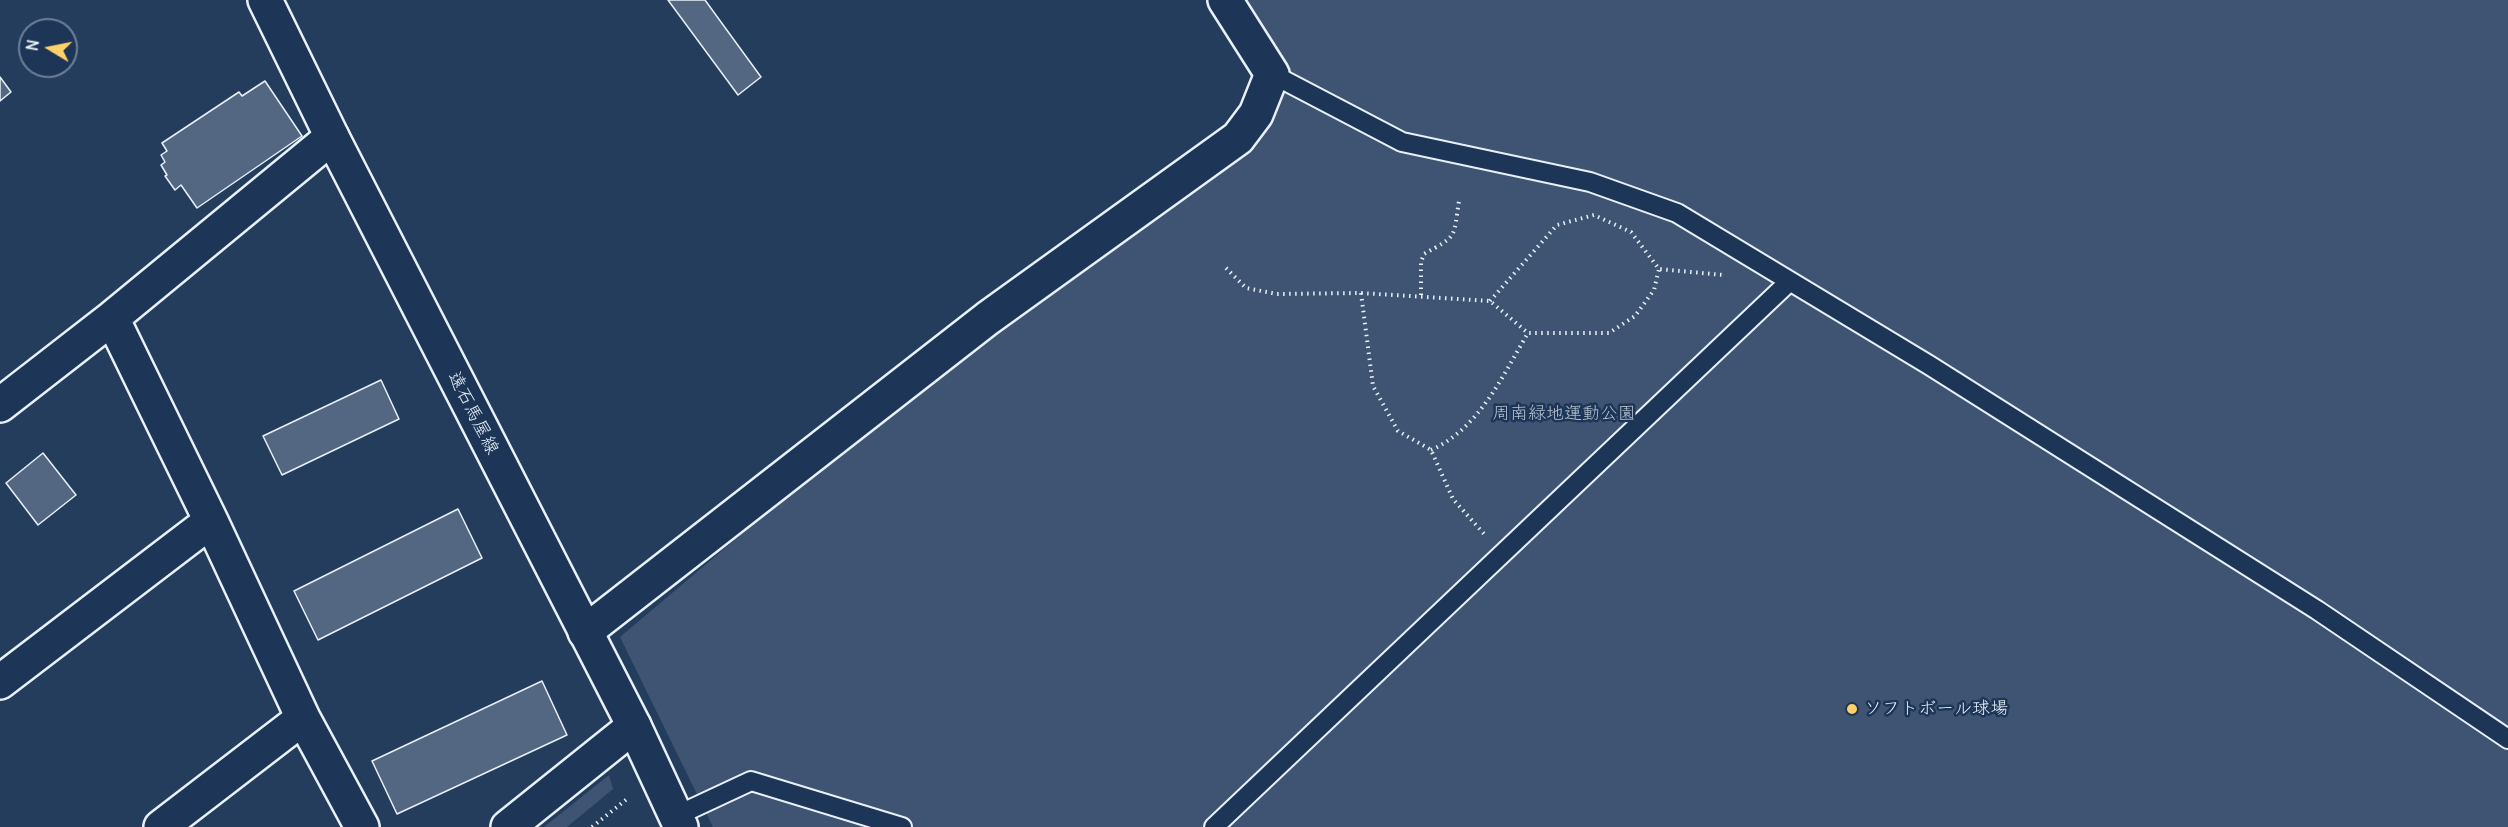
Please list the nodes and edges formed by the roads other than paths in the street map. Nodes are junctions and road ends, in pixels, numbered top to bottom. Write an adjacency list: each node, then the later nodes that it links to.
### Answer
1 (265, 0): 4 (street, 遠石馬屋線)
2 (1225, 0): 3 (street)
3 (1272, 74): 5 (lane); 9 (street)
4 (332, 137): 6 (street); 9 (street, 遠石馬屋線)
5 (1790, 282): 13 (lane); 19 (lane)
6 (112, 318): 7 (street); 8 (street)
7 (0, 405)
8 (212, 521): 10 (street); 11 (street)
9 (585, 632): 12 (street, 遠石馬屋線)
10 (0, 682)
11 (303, 718): 15 (street); 16 (street)
12 (634, 726): 14 (street, 遠石馬屋線); 17 (street)
13 (2508, 739)
14 (673, 823): 18 (lane)
15 (161, 827)
16 (362, 827)
17 (508, 827)
18 (902, 827)
19 (1214, 827)

